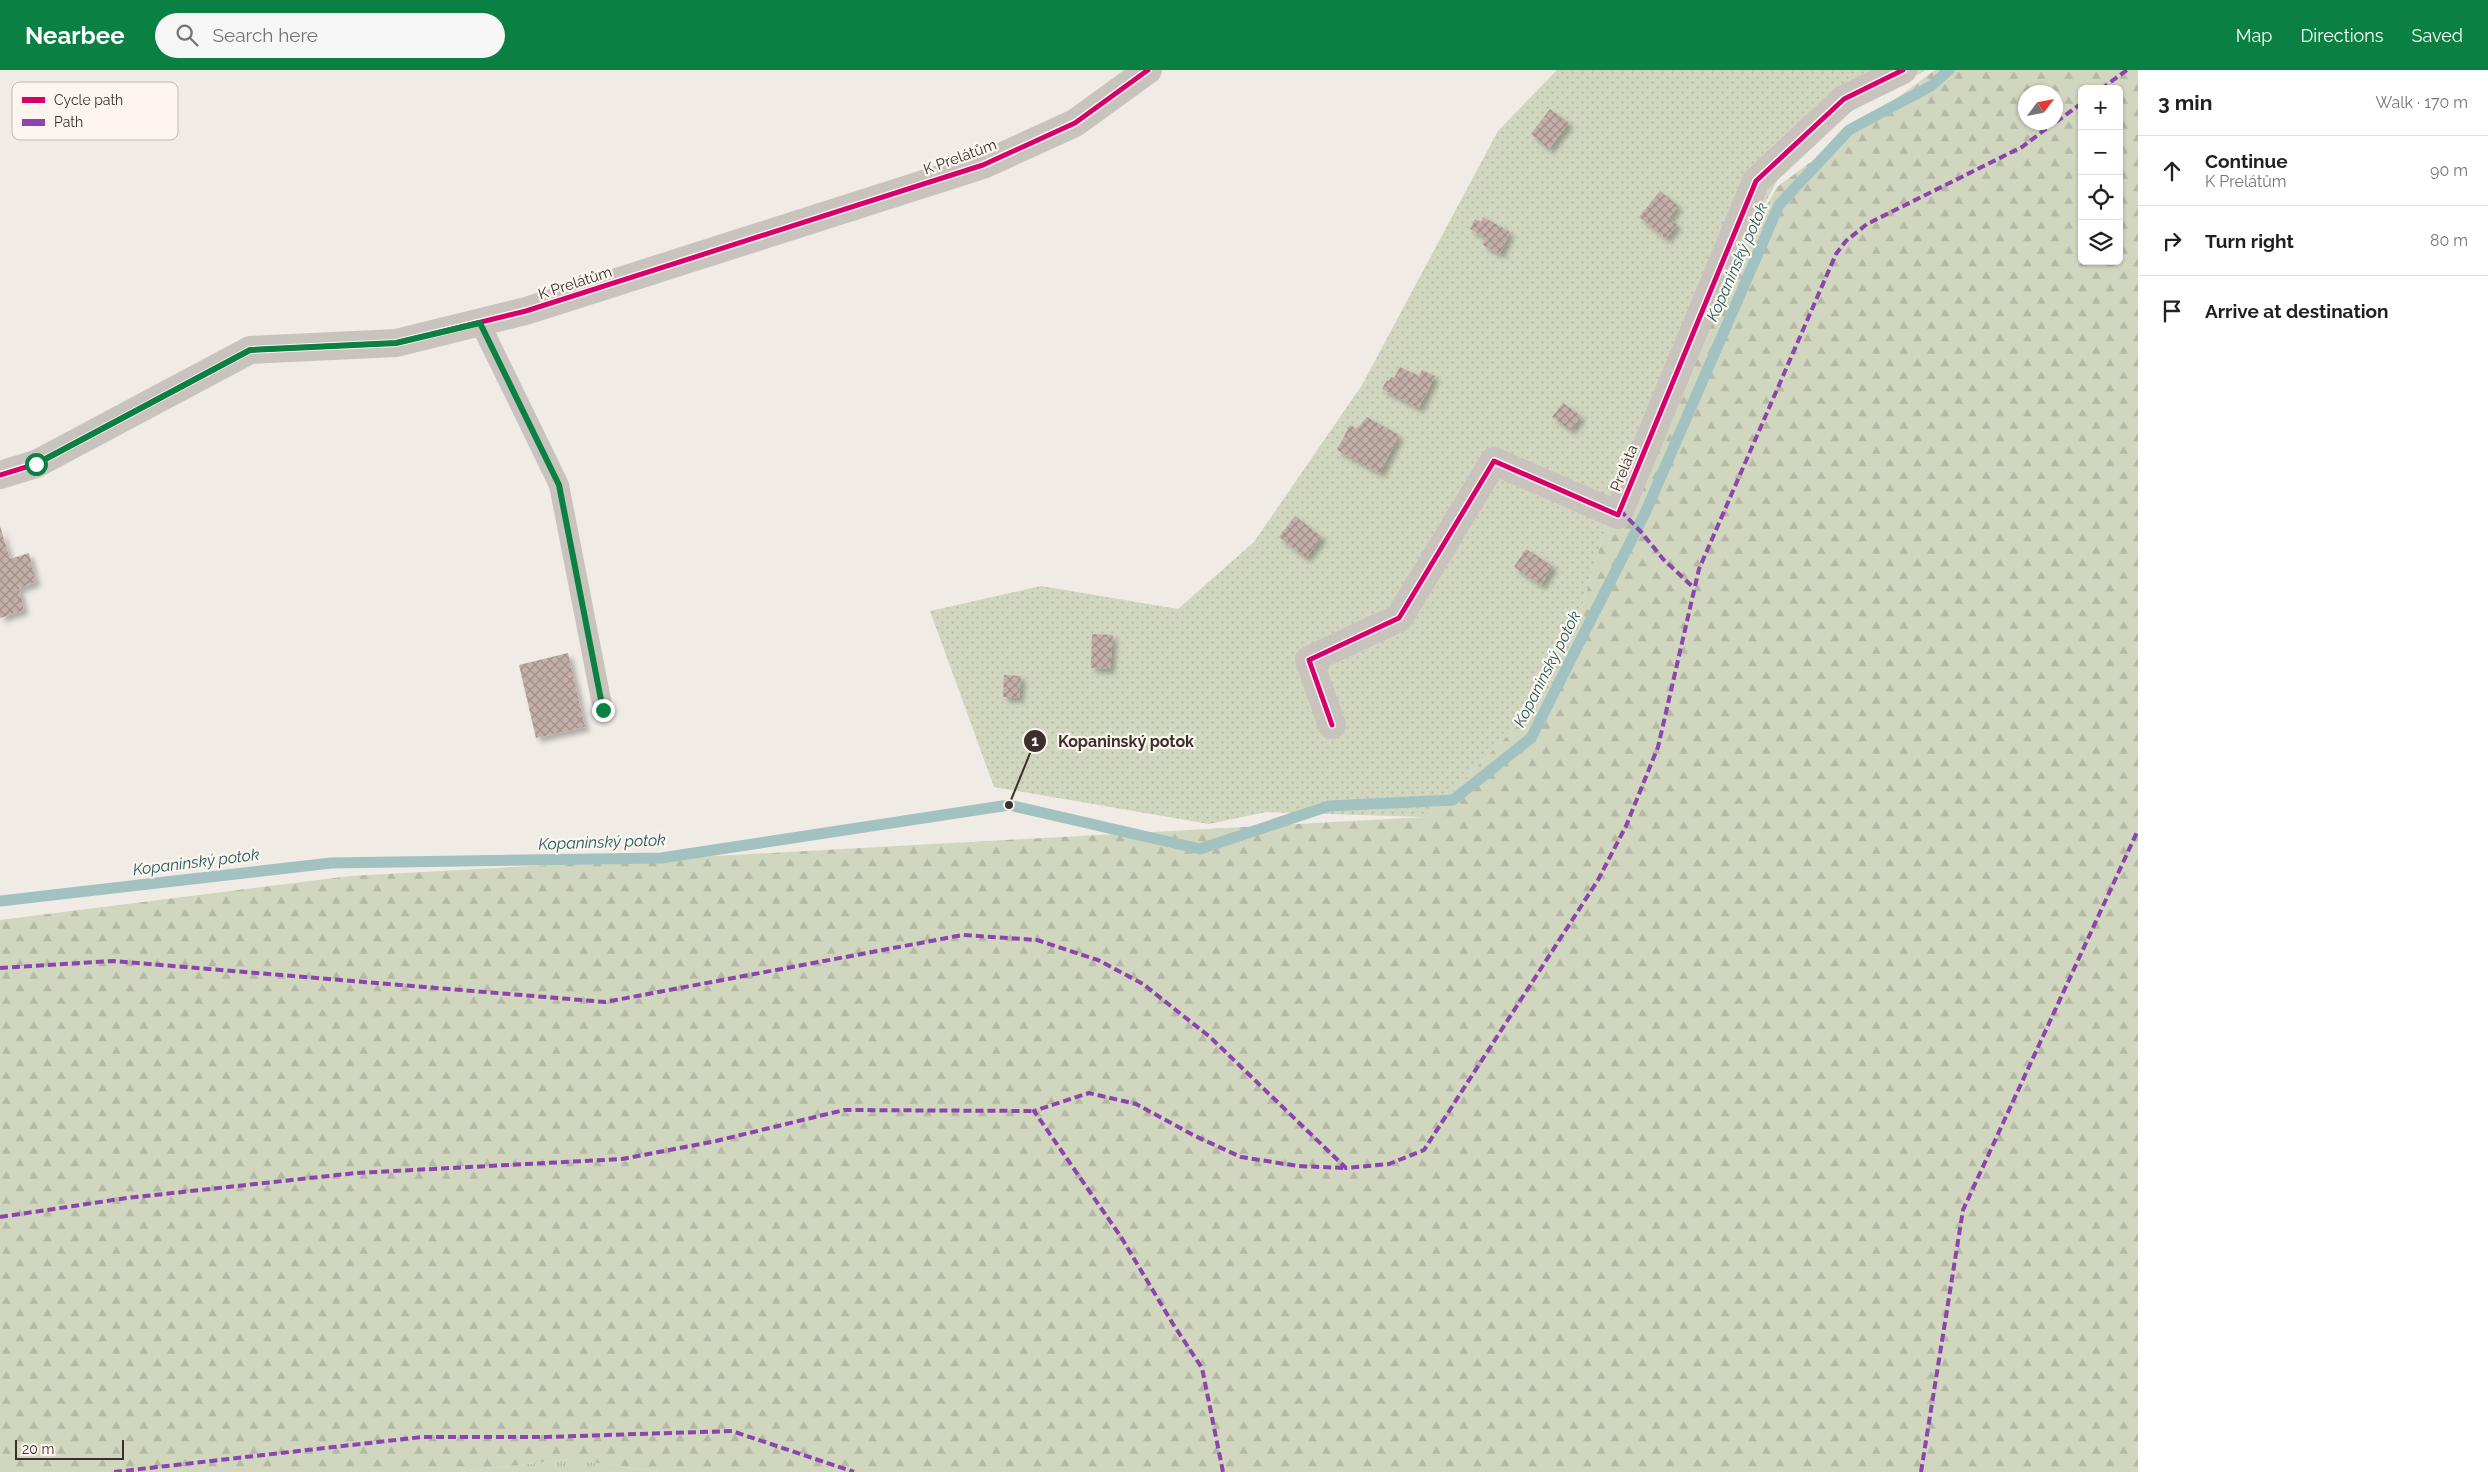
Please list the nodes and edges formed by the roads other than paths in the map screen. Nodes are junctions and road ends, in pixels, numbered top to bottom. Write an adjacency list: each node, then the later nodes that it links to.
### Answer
1 (1148, 70): 3 (street, K Prelátům)
2 (1903, 70): 6 (street, Preláta)
3 (480, 323): 4 (street, K Prelátům); 5 (lane)
4 (0, 475)
5 (603, 710)
6 (1332, 725)

